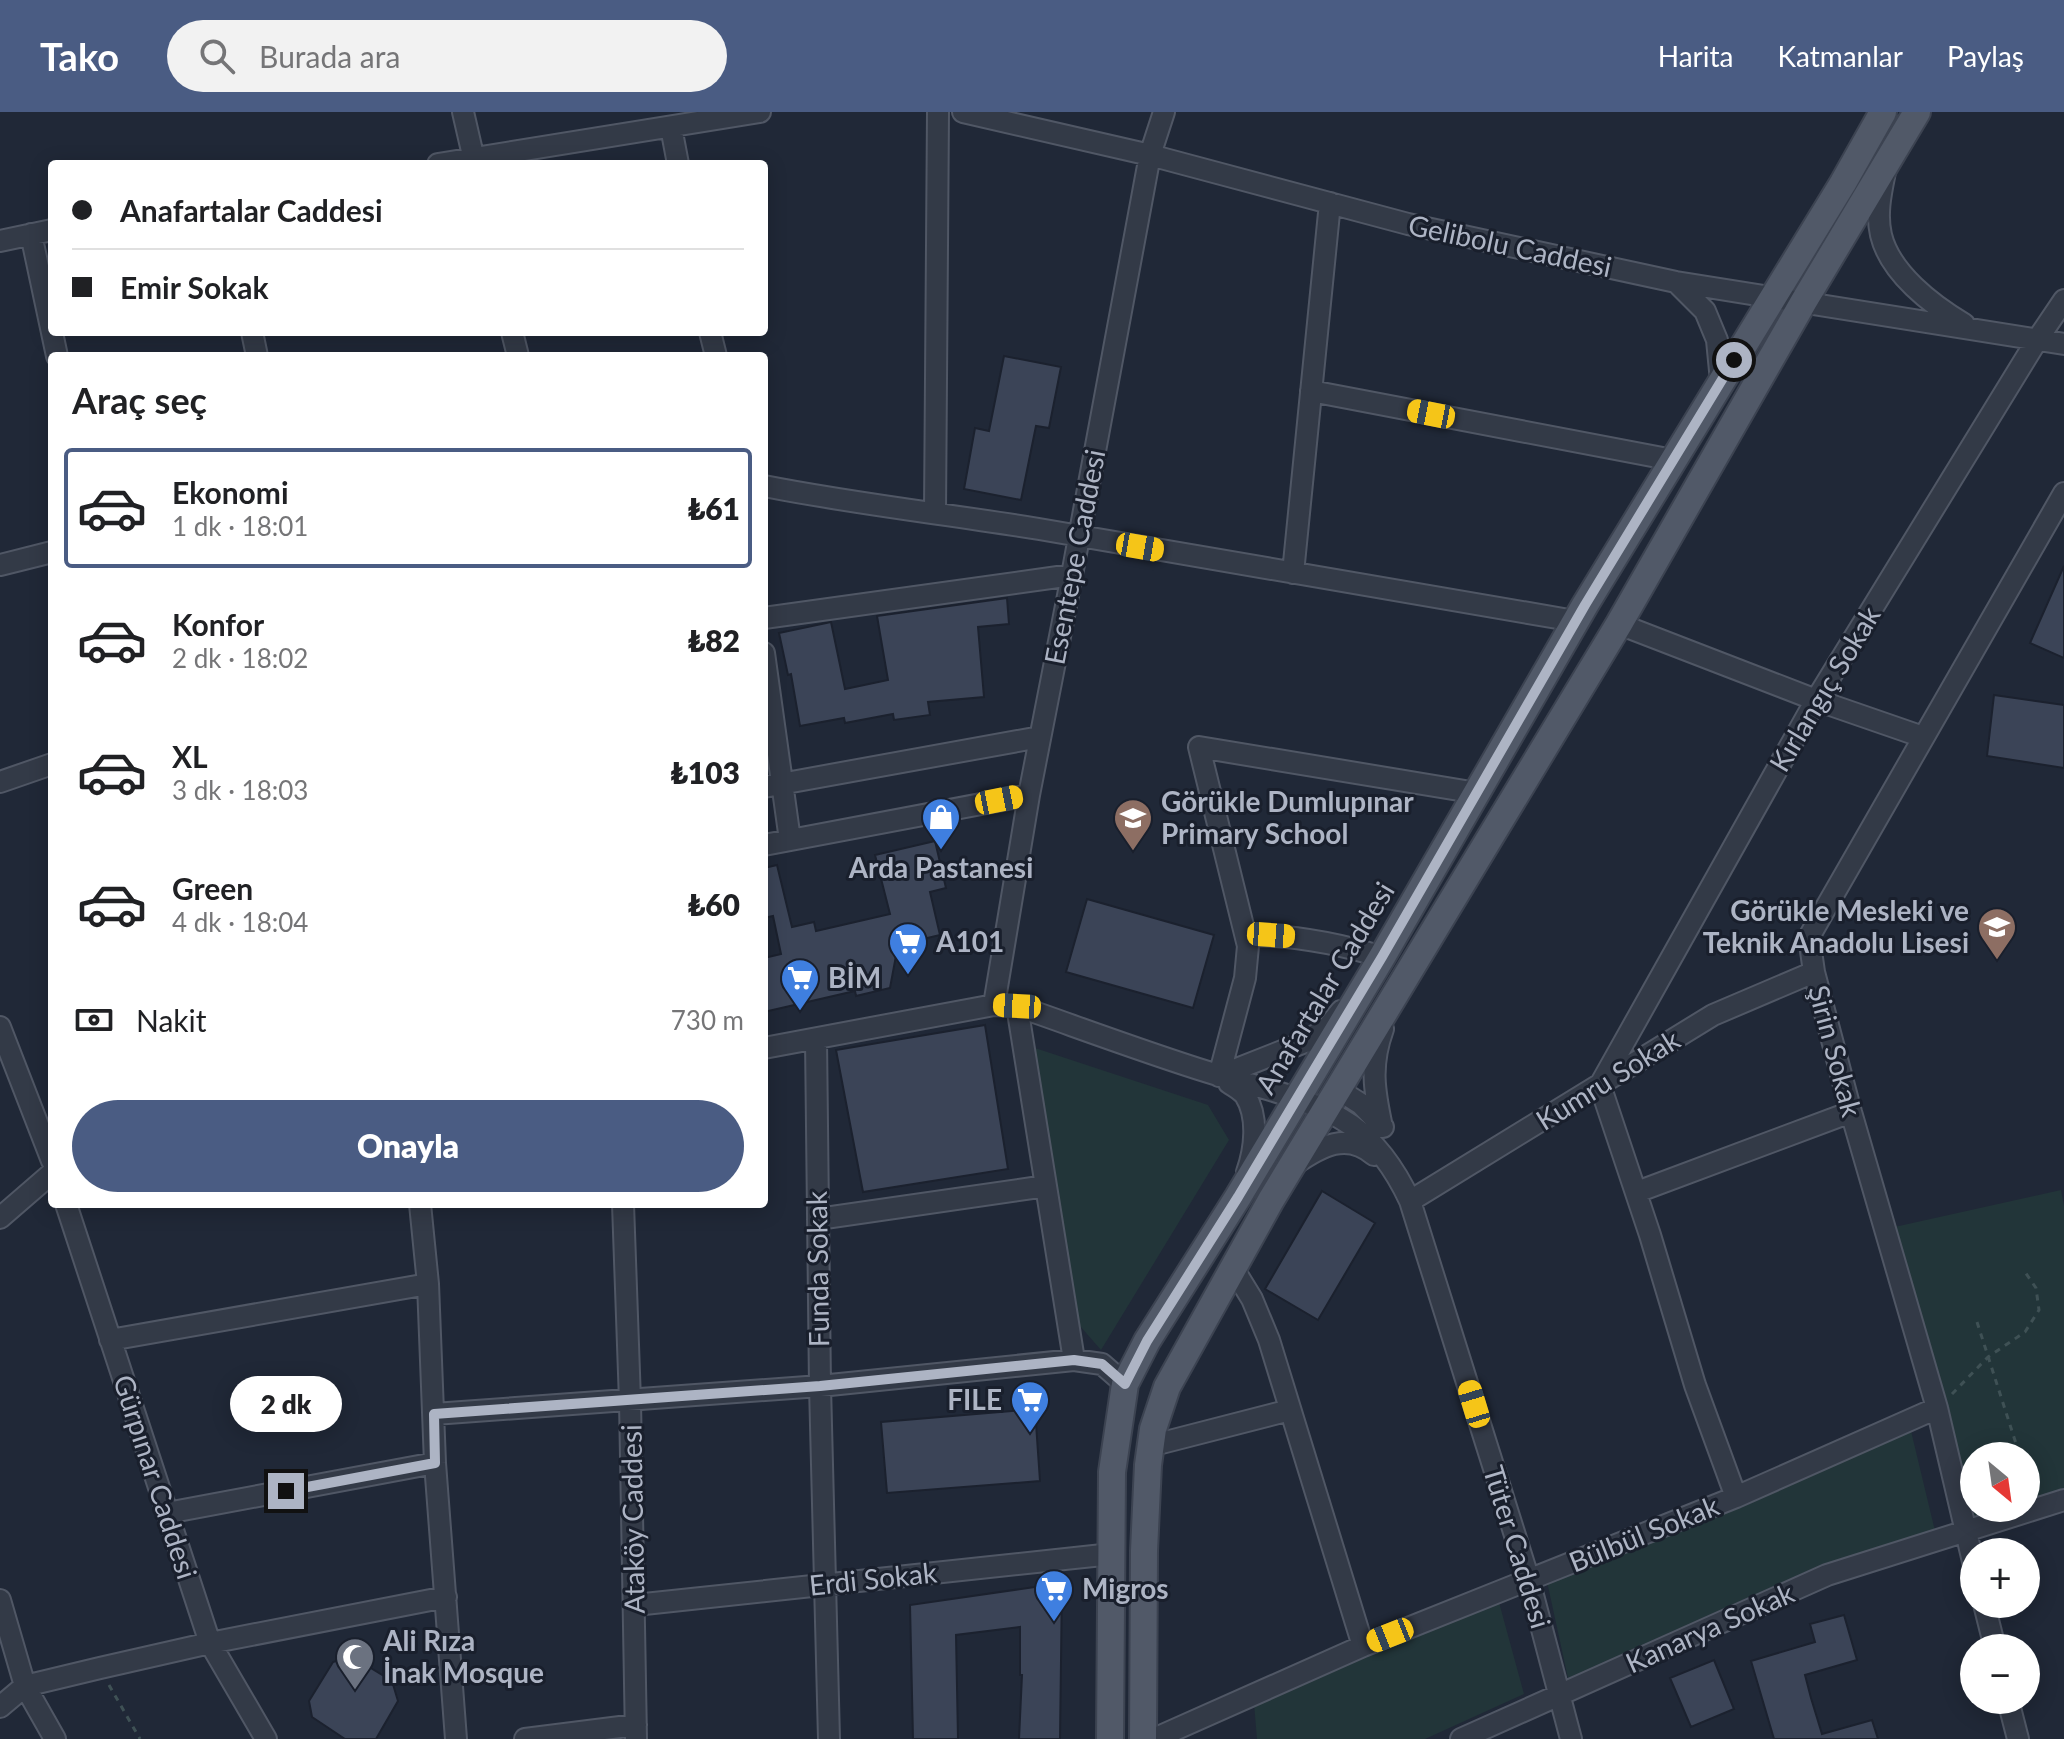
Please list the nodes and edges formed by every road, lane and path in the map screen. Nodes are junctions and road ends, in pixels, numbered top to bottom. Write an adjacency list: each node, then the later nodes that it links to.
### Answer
1 (463, 112): 11 (street)
2 (760, 112): 8 (street)
3 (938, 112): 32 (street)
4 (963, 112): 10 (street, Gelibolu Caddesi)
5 (1164, 112): 10 (street, Esentepe Caddesi)
6 (1883, 112): 20 (main road, Anafartalar Caddesi)
7 (1917, 112): 14 (main road)
8 (719, 116): 9 (street)
9 (671, 127): 12 (street); 13 (street)
10 (1150, 155): 15 (street, Gelibolu Caddesi); 33 (street, Esentepe Caddesi)
11 (474, 160)
12 (480, 160)
13 (677, 160)
14 (1886, 164): 22 (main road); 24 (street)
15 (1330, 203): 19 (street, Gelibolu Caddesi); 28 (street)
16 (48, 231): 17 (street)
17 (31, 234): 18 (street); 23 (street)
18 (0, 241)
19 (1676, 282): 20 (street, Gelibolu Caddesi); 27 (street)
20 (1773, 296): 22 (street, Gelibolu Caddesi); 27 (main road, Anafartalar Caddesi)
21 (2064, 300): 25 (street, Kırlangıç Sokak)
22 (1804, 301): 24 (street, Gelibolu Caddesi); 40 (main road)
23 (48, 314)
24 (1975, 330): 25 (street, Gelibolu Caddesi)
25 (2037, 340): 26 (street, Gelibolu Caddesi); 41 (street, Kırlangıç Sokak)
26 (2064, 344)
27 (1721, 381): 29 (main road, Anafartalar Caddesi)
28 (1311, 391): 29 (street); 36 (street)
29 (1673, 460): 39 (main road, Anafartalar Caddesi)
30 (768, 487): 32 (street)
31 (2064, 493): 44 (street, Şirin Sokak)
32 (935, 512): 33 (street)
33 (1079, 536): 36 (street); 37 (street, Esentepe Caddesi)
34 (48, 553): 35 (street)
35 (0, 565)
36 (1293, 573): 39 (street)
37 (1072, 575): 38 (street); 43 (street, Esentepe Caddesi)
38 (768, 617)
39 (1575, 621): 48 (main road, Anafartalar Caddesi)
40 (1619, 624): 41 (street); 55 (main road)
41 (1816, 700): 44 (street); 62 (street, Kırlangıç Sokak)
42 (768, 712): 47 (street)
43 (1040, 737): 47 (street); 49 (street, Esentepe Caddesi)
44 (1923, 737): 54 (street, Şirin Sokak)
45 (48, 765): 46 (street)
46 (0, 782)
47 (773, 785): 50 (street)
48 (1477, 793): 52 (street); 53 (main road, Anafartalar Caddesi)
49 (1029, 795): 50 (street); 56 (street, Esentepe Caddesi)
50 (790, 840): 51 (street)
51 (768, 844)
52 (1246, 935): 53 (street); 61 (street)
53 (1382, 957): 61 (street); 63 (main road, Anafartalar Caddesi)
54 (1814, 972): 62 (street, Kumru Sokak); 65 (street, Şirin Sokak)
55 (1394, 999): 64 (main road); 66 (street)
56 (994, 1005): 57 (street); 59 (street)
57 (1017, 1006): 61 (street); 71 (street)
58 (0, 1027): 67 (street)
59 (816, 1039): 60 (street); 79 (street, Funda Sokak)
60 (768, 1047)
61 (1219, 1076): 63 (street); 73 (street)
62 (1600, 1085): 72 (street, Bülbül Sokak); 74 (street, Kumru Sokak)
63 (1297, 1099): 64 (street); 73 (main road, Anafartalar Caddesi)
64 (1333, 1100): 66 (street); 68 (main road); 70 (street, Tüter Caddesi)
65 (1851, 1112): 72 (street); 90 (street, Şirin Sokak)
66 (1382, 1127): 70 (street)
67 (48, 1151)
68 (1292, 1167): 70 (street); 80 (main road)
69 (48, 1176): 78 (street)
70 (1400, 1180): 74 (street, Tüter Caddesi)
71 (1046, 1186): 79 (street); 86 (street)
72 (1637, 1192): 96 (street, Bülbül Sokak)
73 (1238, 1197): 87 (main road, Anafartalar Caddesi)
74 (1410, 1201): 102 (street, Tüter Caddesi)
75 (67, 1208): 84 (street, Gürpınar Caddesi)
76 (420, 1208): 82 (street)
77 (623, 1208): 89 (street, Ataköy Caddesi)
78 (0, 1218)
79 (818, 1219): 88 (street, Funda Sokak)
80 (1233, 1268): 91 (street); 94 (main road)
81 (2023, 1269): 85 (path)
82 (428, 1284): 84 (street); 92 (street)
83 (1977, 1322): 85 (path)
84 (110, 1340): 98 (street, Gürpınar Caddesi)
85 (1988, 1357): 90 (path); 93 (path)
86 (1074, 1360): 87 (street); 88 (street)
87 (1125, 1384): 101 (main road, Anafartalar Caddesi)
88 (820, 1386): 89 (street); 103 (street, Funda Sokak)
89 (630, 1401): 92 (street); 106 (street, Ataköy Caddesi)
90 (1937, 1408): 96 (street, Bülbül Sokak); 99 (street, Şirin Sokak)
91 (1290, 1410): 94 (street); 108 (street)
92 (434, 1414): 95 (street)
93 (2015, 1442)
94 (1150, 1446): 122 (main road)
95 (435, 1463): 98 (street); 104 (street)
96 (1736, 1497): 102 (street, Bülbül Sokak)
97 (2064, 1500): 99 (street, Kanarya Sokak)
98 (167, 1513): 107 (street, Gürpınar Caddesi)
99 (1965, 1530): 100 (street, Şirin Sokak); 111 (street, Kanarya Sokak)
100 (1967, 1538)
101 (1112, 1554): 103 (street, Erdi Sokak); 121 (main road, Anafartalar Caddesi)
102 (1529, 1580): 108 (street, Bülbül Sokak); 111 (street, Tüter Caddesi)
103 (826, 1584): 106 (street, Erdi Sokak); 120 (street, Funda Sokak)
104 (446, 1597): 107 (street); 118 (street)
105 (0, 1600): 110 (street)
106 (635, 1605): 114 (street, Ataköy Caddesi)
107 (210, 1643): 109 (street); 117 (street, Gürpınar Caddesi)
108 (1363, 1646): 123 (street, Bülbül Sokak)
109 (100, 1668): 110 (street); 116 (path)
110 (25, 1686): 112 (street); 115 (street)
111 (1560, 1696): 124 (street, Kanarya Sokak); 125 (street, Tüter Caddesi)
112 (0, 1707)
113 (2012, 1714): 126 (street)
114 (636, 1732): 119 (street)
115 (55, 1739)
116 (140, 1739)
117 (266, 1739)
118 (456, 1739)
119 (525, 1739)
120 (829, 1739)
121 (1110, 1739)
122 (1143, 1739)
123 (1154, 1739)
124 (1461, 1739)
125 (1571, 1739)
126 (2018, 1739)

